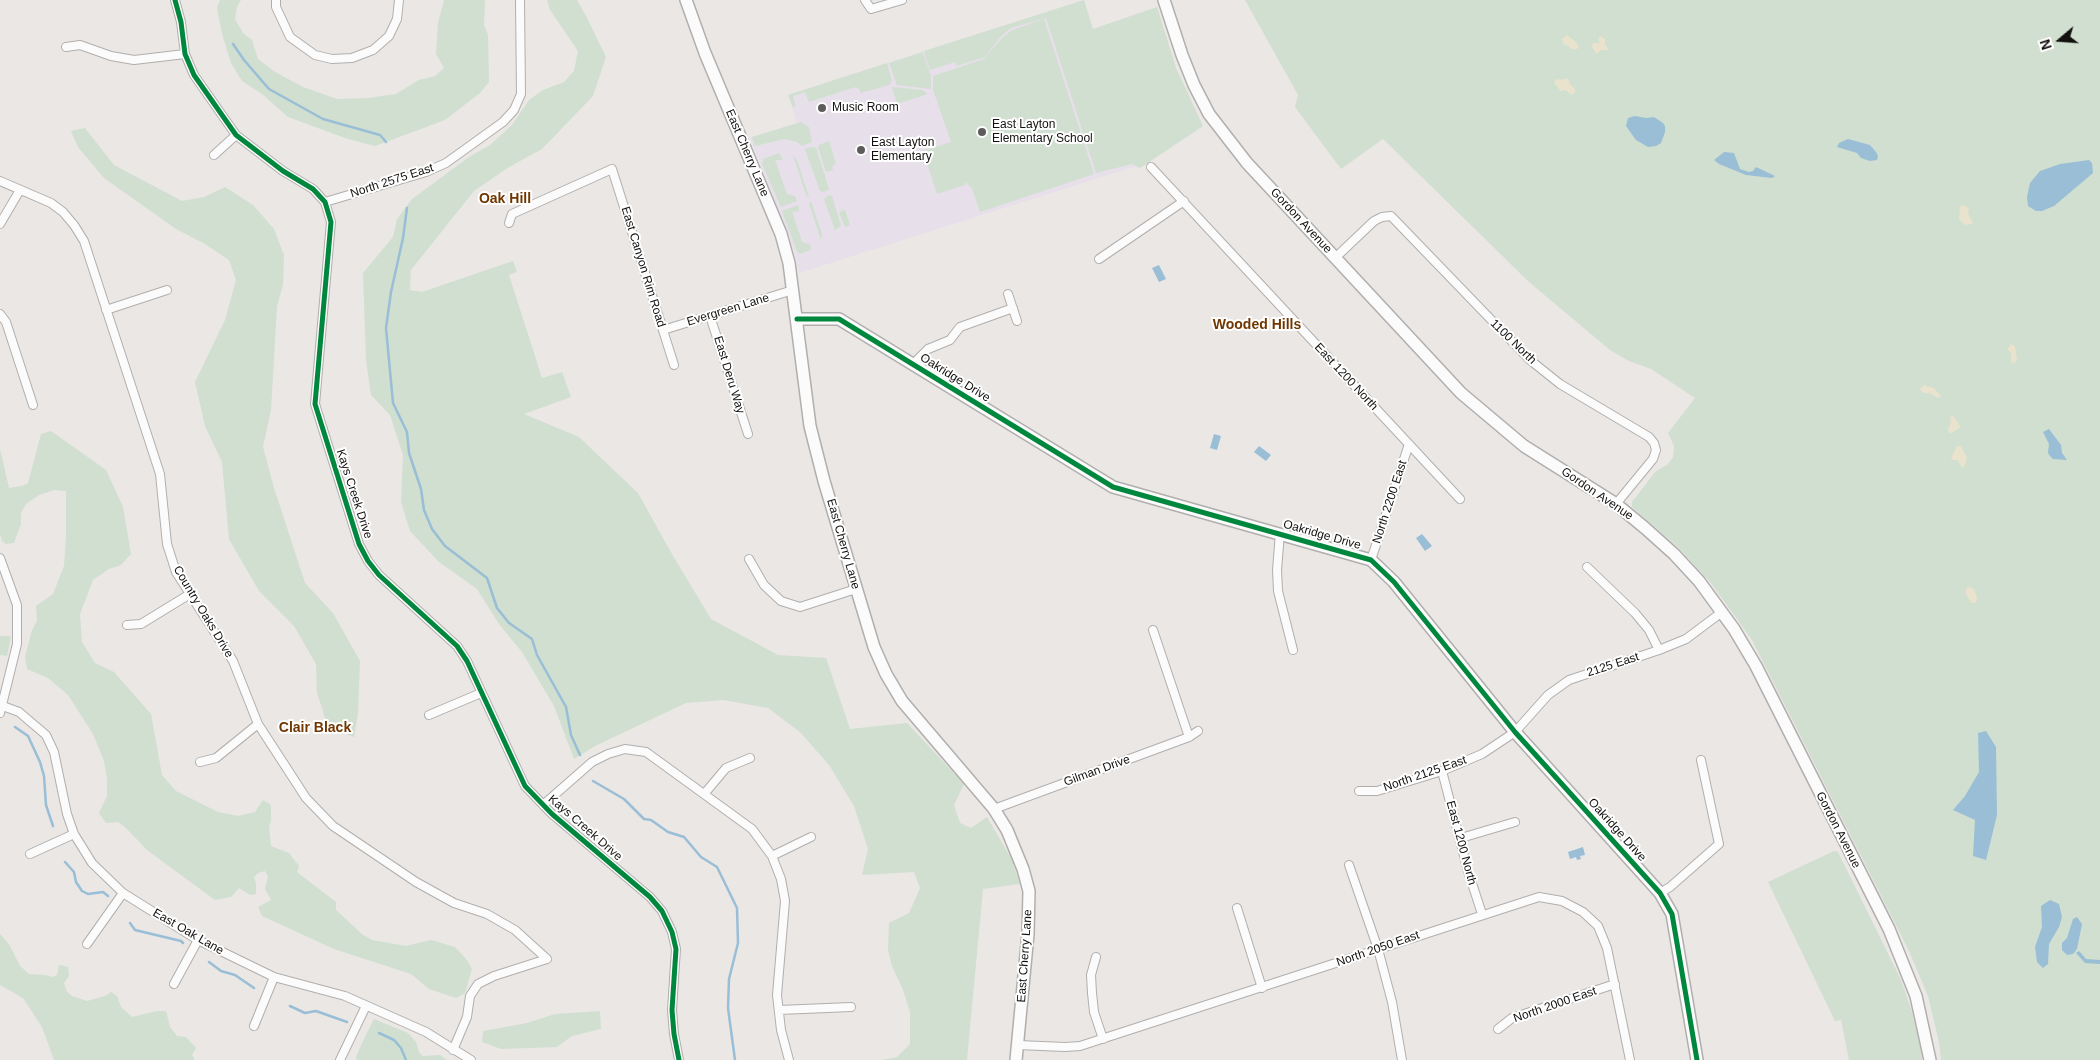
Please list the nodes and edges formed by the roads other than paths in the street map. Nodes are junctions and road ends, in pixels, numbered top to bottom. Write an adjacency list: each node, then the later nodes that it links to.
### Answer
1 (175, 0): 10 (street)
2 (276, 0): 8 (street)
3 (520, 0): 16 (street, North 2575 East)
4 (686, 0): 23 (street, East Cherry Lane)
5 (865, 0): 6 (street)
6 (902, 0)
7 (1164, 0): 20 (street, Gordon Avenue)
8 (399, 1)
9 (66, 47): 10 (street)
10 (185, 54): 11 (street)
11 (236, 134): 12 (street); 16 (street)
12 (214, 155)
13 (1151, 167): 17 (street, East 1200 North)
14 (0, 180): 15 (street, Country Oaks Drive)
15 (20, 190): 19 (street); 26 (street, Country Oaks Drive)
16 (325, 202): 51 (street, Kays Creek Drive)
17 (1184, 202): 21 (street); 36 (street, East 1200 North)
18 (509, 223): 31 (street, East Canyon Rim Road)
19 (0, 224)
20 (1335, 258): 38 (street, Gordon Avenue); 38 (street, 1100 North)
21 (1099, 259)
22 (167, 290): 26 (street)
23 (793, 290): 28 (street, Evergreen Lane); 29 (street, East Cherry Lane)
24 (1008, 294): 25 (street)
25 (1013, 308): 30 (street); 32 (street)
26 (106, 310): 45 (street, Country Oaks Drive)
27 (0, 314): 34 (street)
28 (710, 316): 31 (street, Evergreen Lane); 35 (street, East Deru Way)
29 (797, 319): 32 (street, Oakridge Drive); 44 (street, East Cherry Lane)
30 (1017, 321)
31 (662, 330): 33 (street, East Canyon Rim Road)
32 (913, 364): 39 (street, Oakridge Drive)
33 (674, 365)
34 (33, 405)
35 (748, 434)
36 (1408, 444): 37 (street, East 1200 North); 42 (street, North 2200 East)
37 (1460, 499)
38 (1616, 504): 46 (street, Gordon Avenue)
39 (1280, 533): 42 (street, Oakridge Drive); 49 (street)
40 (0, 558): 52 (street)
41 (749, 558): 44 (street)
42 (1371, 560): 56 (street, Oakridge Drive)
43 (1586, 567): 50 (street)
44 (856, 589): 65 (street, East Cherry Lane)
45 (190, 594): 47 (street); 54 (street, Country Oaks Drive)
46 (1722, 612): 50 (street, 2125 East); 101 (street, Gordon Avenue)
47 (127, 625)
48 (1153, 630): 57 (street)
49 (1293, 650)
50 (1659, 650): 56 (street, 2125 East)
51 (481, 693): 53 (street); 64 (street, Kays Creek Drive)
52 (1, 708): 67 (street, East Oak Lane)
53 (430, 715)
54 (258, 724): 60 (street); 92 (street, Country Oaks Drive)
55 (1198, 731): 57 (street, Gilman Drive)
56 (1514, 732): 61 (street, North 2125 East); 74 (street, Oakridge Drive)
57 (1189, 737): 65 (street, Gilman Drive)
58 (750, 758): 63 (street)
59 (1701, 760): 74 (street)
60 (200, 762)
61 (1442, 771): 62 (street, North 2125 East); 69 (street, East 1200 North)
62 (1359, 791)
63 (705, 793): 64 (street); 71 (street)
64 (543, 805): 95 (street, Kays Creek Drive)
65 (994, 809): 91 (street, East Cherry Lane)
66 (1515, 822): 69 (street)
67 (74, 834): 70 (street); 73 (street, East Oak Lane)
68 (811, 837): 71 (street)
69 (1461, 838): 76 (street, East 1200 North)
70 (30, 854)
71 (772, 856): 87 (street)
72 (1349, 865): 79 (street)
73 (123, 893): 77 (street, East Oak Lane); 78 (street)
74 (1660, 893): 100 (street, Oakridge Drive)
75 (1237, 908): 84 (street)
76 (1482, 914): 79 (street, North 2050 East); 83 (street, North 2050 East)
77 (198, 940): 81 (street, East Oak Lane); 82 (street)
78 (87, 944)
79 (1378, 949): 84 (street, North 2050 East); 98 (street)
80 (1096, 957): 90 (street)
81 (274, 977): 85 (street, East Oak Lane); 88 (street)
82 (174, 984)
83 (1614, 984): 89 (street, North 2000 East); 99 (street, North 2050 East)
84 (1262, 988): 90 (street, North 2050 East)
85 (366, 1006): 92 (street, East Oak Lane); 93 (street)
86 (851, 1007): 87 (street)
87 (779, 1010): 96 (street)
88 (254, 1026)
89 (1498, 1029)
90 (1102, 1039): 91 (street, North 2050 East)
91 (1018, 1045): 97 (street, East Cherry Lane)
92 (453, 1050): 94 (street, East Oak Lane)
93 (340, 1060)
94 (471, 1060)
95 (679, 1060)
96 (789, 1060)
97 (1016, 1060)
98 (1402, 1060)
99 (1630, 1060)
100 (1697, 1060)
101 (1930, 1060)

